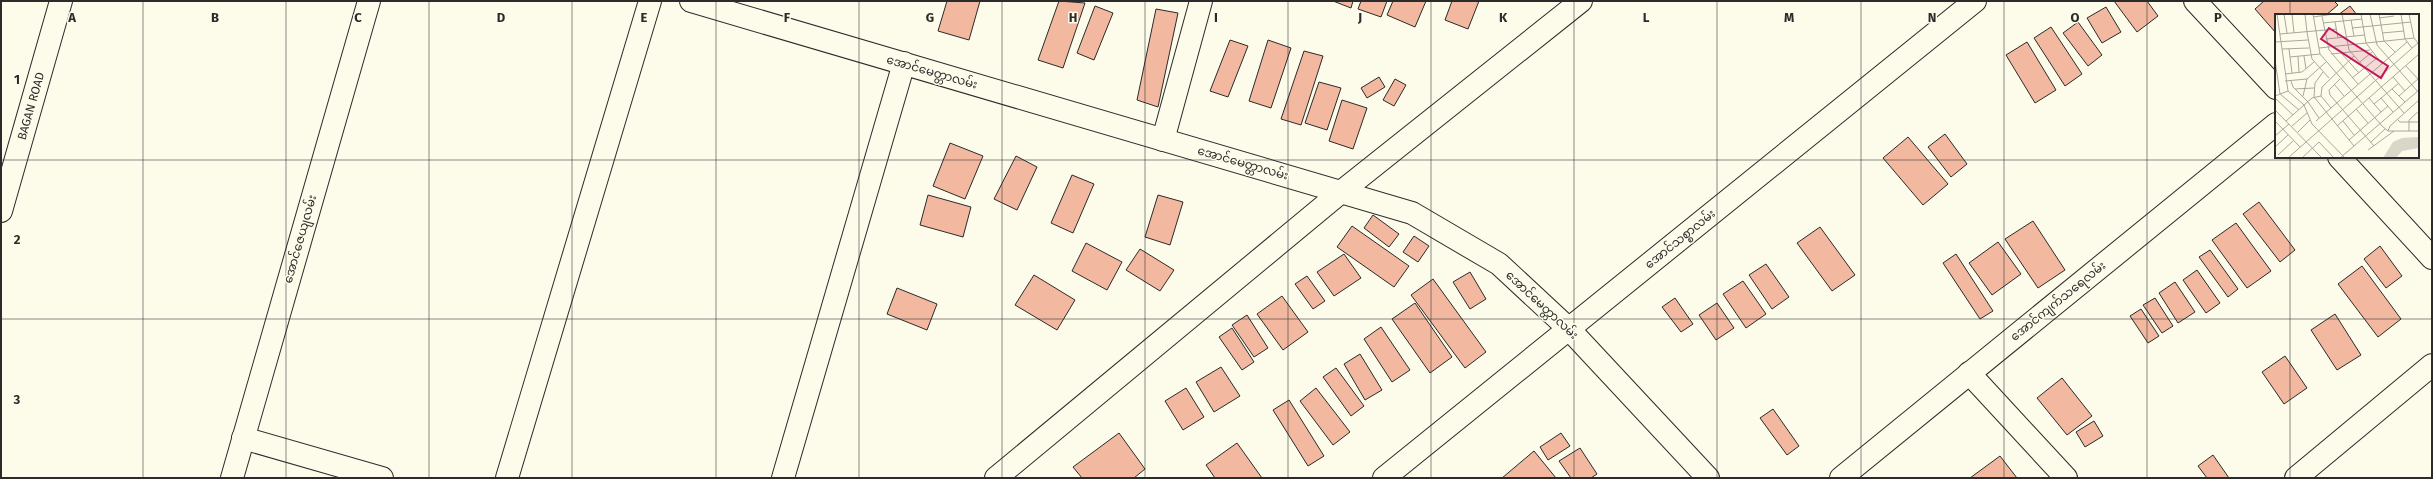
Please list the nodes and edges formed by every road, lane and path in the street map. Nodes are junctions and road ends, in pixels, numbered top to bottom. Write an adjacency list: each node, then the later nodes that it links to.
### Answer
1 (61, 1): 15 (street, BAGAN ROAD)
2 (369, 1): 20 (street, အောင်ဇေယျလမ်း)
3 (650, 1): 23 (street)
4 (691, 1): 9 (street, အောင်မေတ္တာလမ်း)
5 (1201, 1): 12 (street)
6 (1580, 1): 14 (street)
7 (1975, 1): 17 (street, အောင်သစ္စာလမ်း)
8 (2195, 1): 10 (street)
9 (904, 64): 12 (street, အောင်မေတ္တာလမ်း); 24 (street)
10 (2275, 87)
11 (2275, 125): 19 (street, အောင်ကျက်သရေလမ်း)
12 (1163, 140): 14 (street, အောင်မေတ္တာလမ်း)
13 (2340, 158): 16 (street)
14 (1341, 192): 17 (street, အောင်မေတ္တာလမ်း); 25 (street)
15 (1, 211)
16 (2432, 258)
17 (1569, 329): 26 (street, အောင်သစ္စာလမ်း); 27 (street, အောင်မေတ္တာလမ်း)
18 (2432, 365): 30 (street)
19 (1969, 374): 28 (street, အောင်ကျက်သရေလမ်း); 29 (street)
20 (243, 438): 21 (street, အောင်ဇေယျလမ်း); 22 (street)
21 (232, 478)
22 (382, 478)
23 (507, 478)
24 (783, 478)
25 (996, 478)
26 (1384, 478)
27 (1708, 478)
28 (1841, 478)
29 (2066, 478)
30 (2296, 478)

